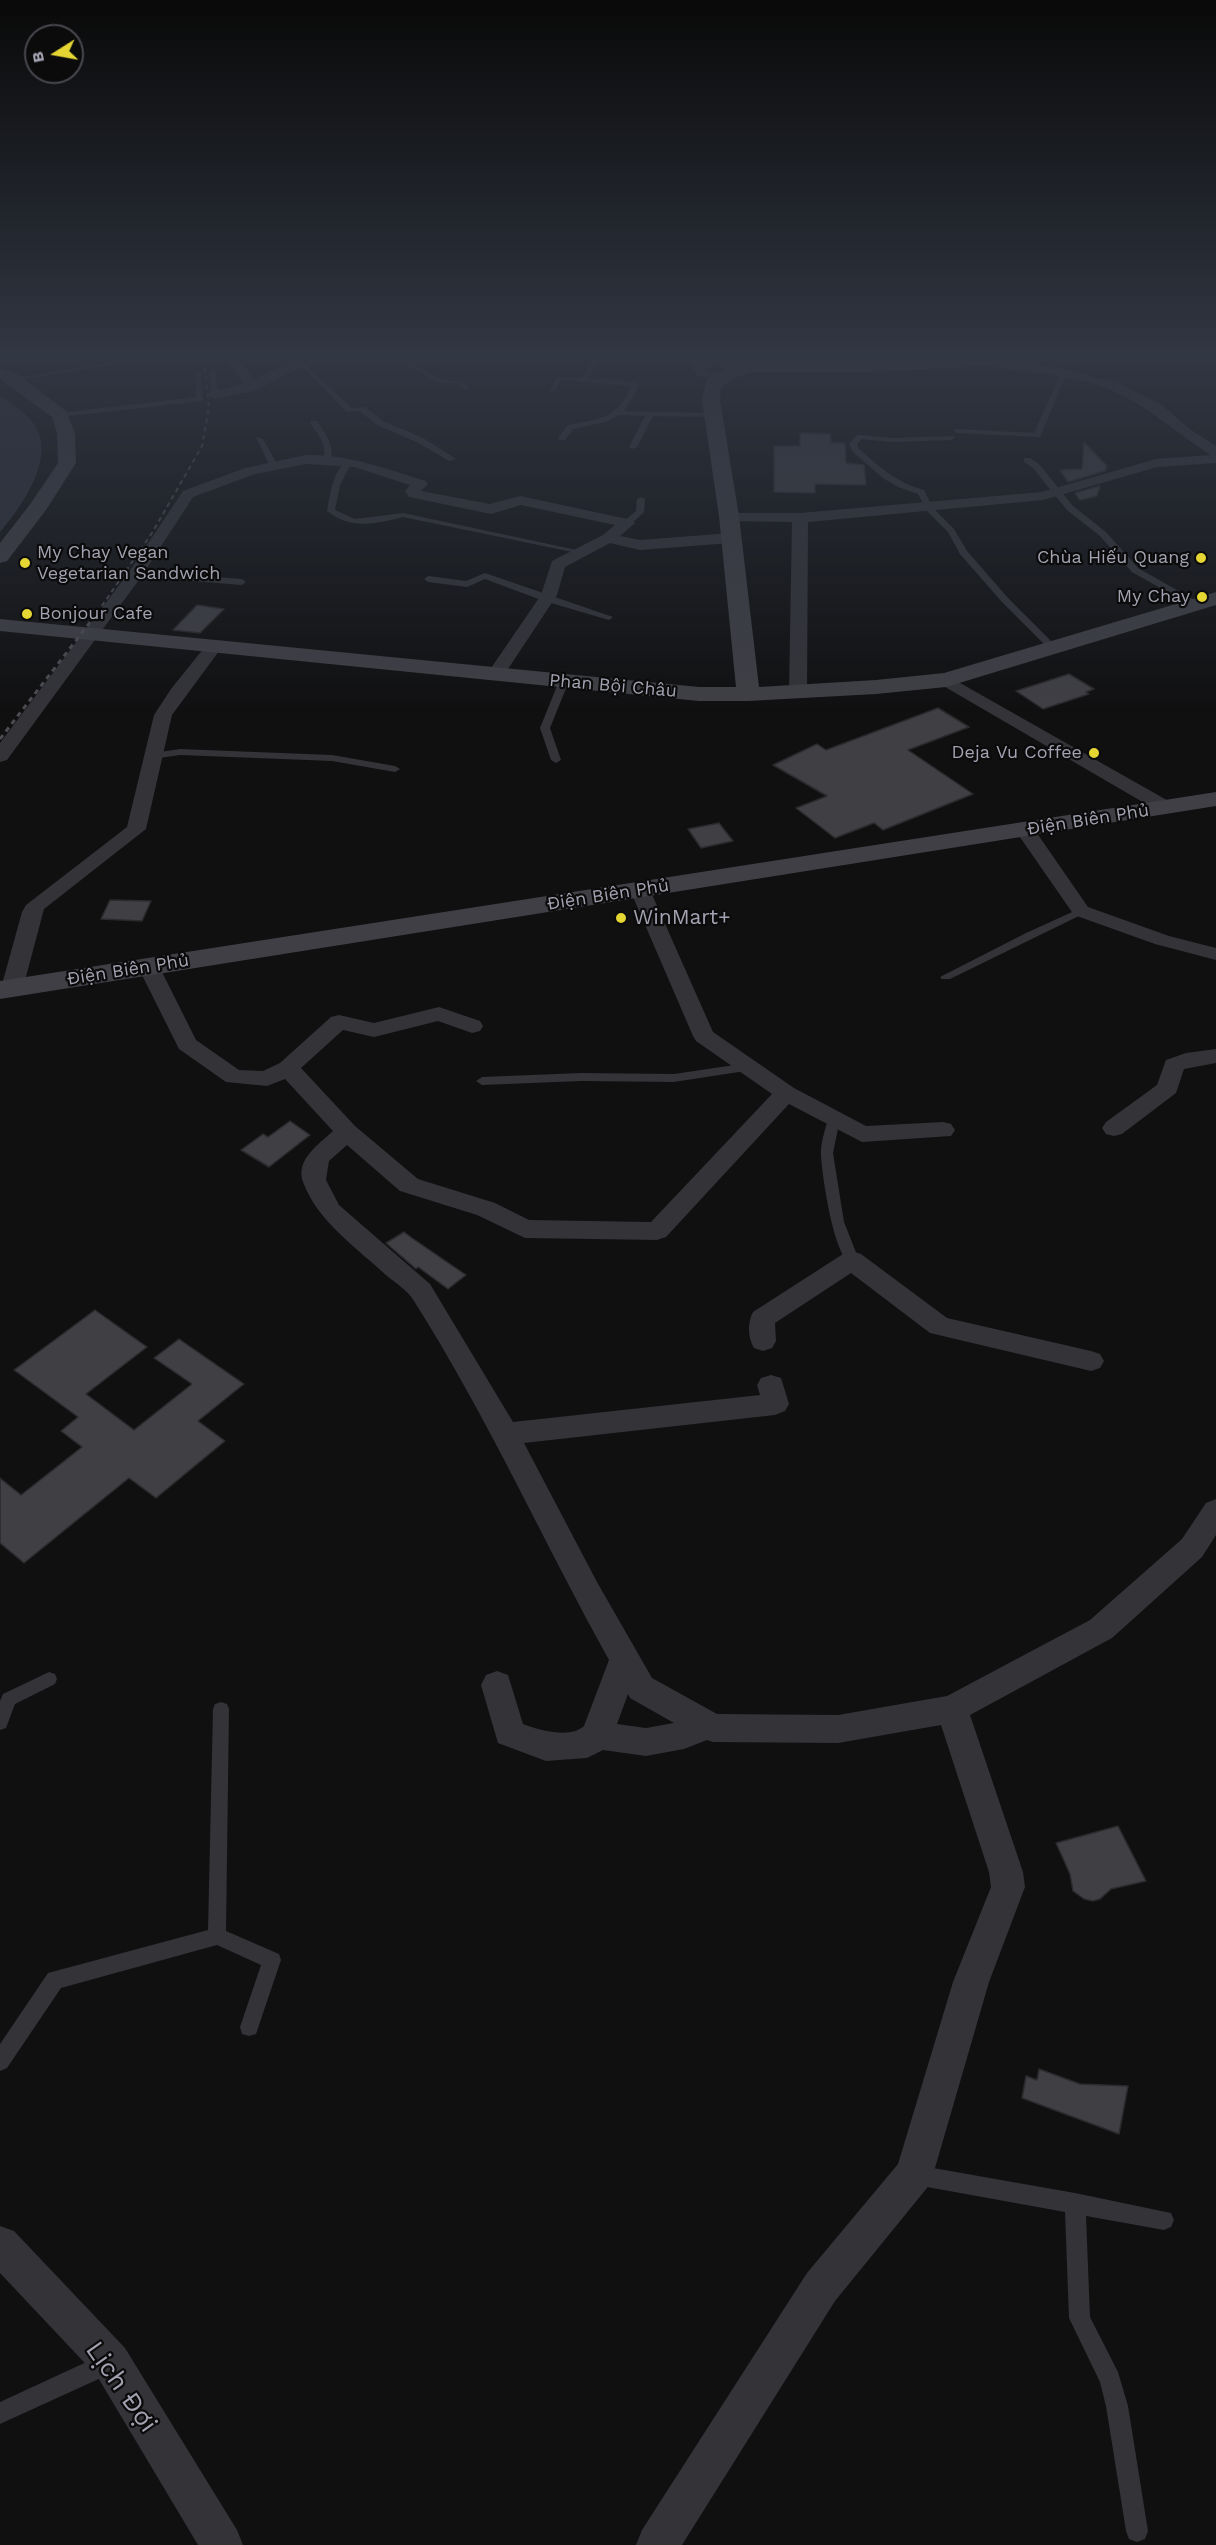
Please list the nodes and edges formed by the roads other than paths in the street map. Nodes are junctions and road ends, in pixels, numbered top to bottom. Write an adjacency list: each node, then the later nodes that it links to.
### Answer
1 (60, 475): 18 (street)
2 (242, 475): 19 (street)
3 (341, 475): 17 (lane)
4 (390, 475): 14 (street)
5 (722, 475): 12 (street)
6 (885, 475): 11 (lane)
7 (1043, 475): 9 (lane)
8 (1120, 475): 9 (street)
9 (1055, 491): 11 (street); 23 (lane)
10 (641, 499): 14 (lane)
11 (928, 505): 13 (street); 28 (lane)
12 (729, 516): 13 (street); 16 (street)
13 (800, 518): 32 (street)
14 (627, 523): 15 (street)
15 (608, 538): 16 (street); 17 (street)
16 (731, 538): 33 (street)
17 (582, 552): 22 (street)
18 (0, 557)
19 (135, 574): 21 (lane); 26 (street)
20 (428, 579): 22 (lane)
21 (242, 582)
22 (547, 598): 24 (lane); 29 (street)
23 (1206, 601): 28 (street, Phan Bội Châu)
24 (609, 617)
25 (0, 625): 26 (street, Phan Bội Châu)
26 (89, 635): 27 (street, Phan Bội Châu); 34 (street)
27 (214, 647): 29 (street, Phan Bội Châu); 35 (street)
28 (1052, 647): 30 (street, Phan Bội Châu)
29 (496, 674): 31 (street, Phan Bội Châu)
30 (946, 680): 32 (street, Phan Bội Châu); 39 (street)
31 (564, 681): 33 (street, Phan Bội Châu); 36 (lane)
32 (798, 692): 33 (street, Phan Bội Châu)
33 (748, 694)
34 (0, 756)
35 (153, 756): 37 (lane); 46 (street)
36 (556, 760)
37 (394, 769)
38 (1216, 799): 39 (street, Điện Biên Phủ)
39 (1165, 807): 40 (street, Điện Biên Phủ)
40 (1025, 830): 41 (street, Điện Biên Phủ); 42 (street)
41 (640, 890): 44 (street, Điện Biên Phủ); 49 (street)
42 (1081, 910): 43 (street); 45 (lane)
43 (1216, 954)
44 (149, 967): 46 (street, Điện Biên Phủ); 50 (street)
45 (946, 977)
46 (6, 989)
47 (472, 1026): 50 (street)
48 (1216, 1056): 54 (street)
49 (748, 1066): 51 (lane); 52 (street)
50 (288, 1068): 56 (street)
51 (482, 1082)
52 (786, 1093): 53 (street); 56 (street)
53 (834, 1119): 55 (street); 57 (lane)
54 (1114, 1128)
55 (943, 1130)
56 (347, 1132): 61 (street)
57 (852, 1260): 58 (street); 59 (street)
58 (764, 1341)
59 (1091, 1361)
60 (771, 1385): 61 (street)
61 (506, 1434): 63 (street)
62 (1216, 1511): 67 (street)
63 (625, 1659): 69 (street); 70 (street)
64 (49, 1679): 68 (lane)
65 (497, 1685): 70 (street)
66 (221, 1709): 71 (lane)
67 (952, 1709): 69 (street); 74 (street)
68 (0, 1723)
69 (708, 1725): 70 (street)
70 (597, 1736)
71 (217, 1936): 72 (lane); 73 (lane)
72 (249, 2027)
73 (0, 2061)
74 (914, 2175): 75 (lane); 82 (street)
75 (1075, 2203): 76 (lane); 80 (lane)
76 (1164, 2220)
77 (0, 2245): 78 (street, Lịch Đợi)
78 (111, 2362): 79 (lane); 81 (street, Lịch Đợi)
79 (0, 2413)
80 (1137, 2531)
81 (222, 2545)
82 (657, 2545)

